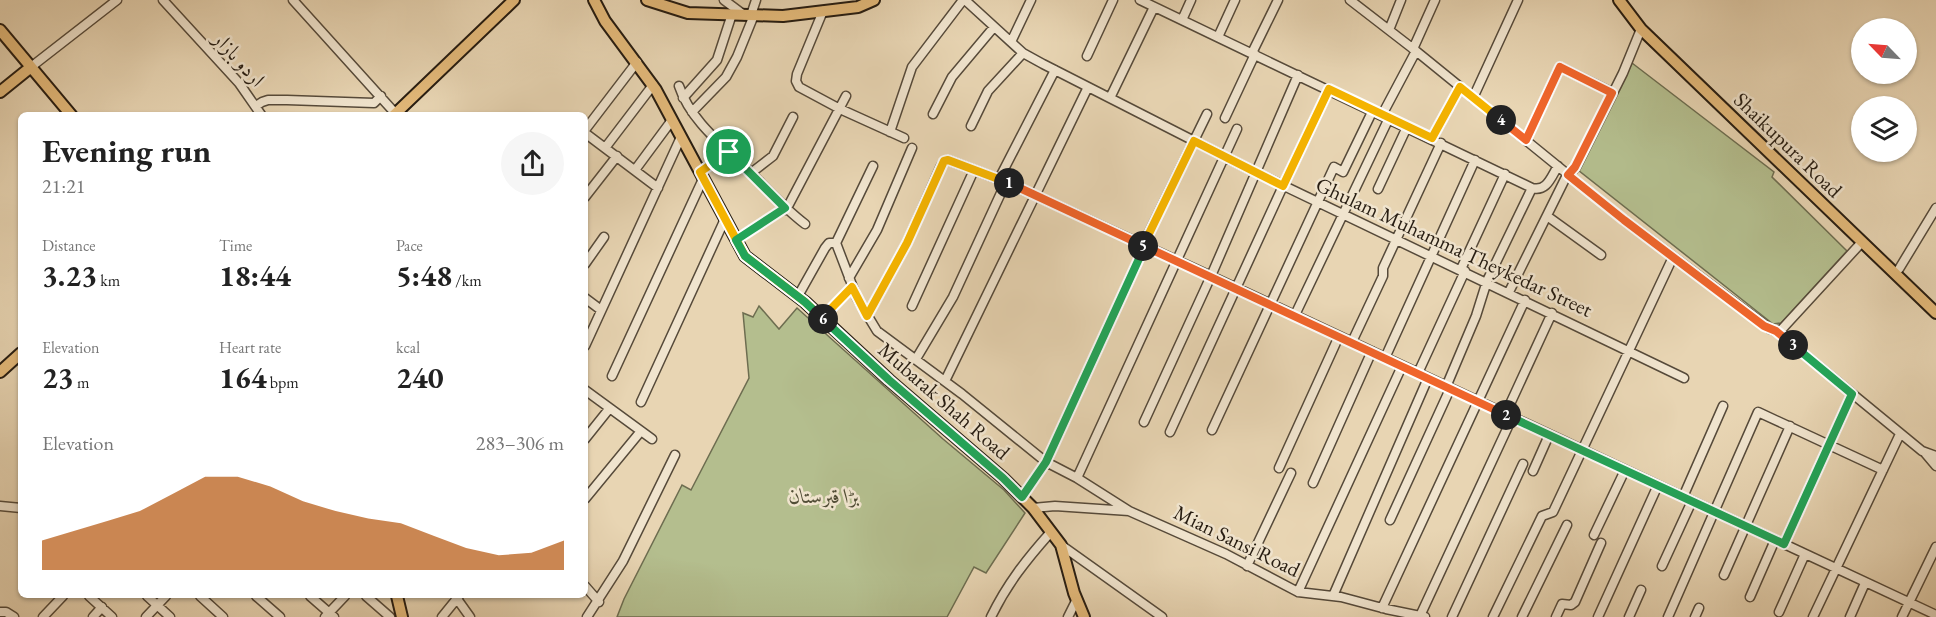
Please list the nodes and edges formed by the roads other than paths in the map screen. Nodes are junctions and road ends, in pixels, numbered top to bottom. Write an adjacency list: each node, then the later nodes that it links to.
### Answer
1 (117, 0): 38 (street)
2 (163, 0): 53 (street, اردو بازار)
3 (293, 0): 48 (street)
4 (514, 0): 59 (main road)
5 (594, 0): 37 (main road, Mubarak Shah Road)
6 (647, 0): 25 (main road)
7 (724, 0): 25 (street)
8 (756, 0): 25 (street)
9 (874, 0): 22 (main road)
10 (964, 0): 27 (street, Ghulam Muhamma Theykedar Street); 71 (street)
11 (1031, 0): 32 (street)
12 (1113, 0): 36 (street)
13 (1191, 0): 26 (street)
14 (1235, 0): 31 (street)
15 (1278, 0): 35 (street)
16 (1350, 0): 30 (street)
17 (1401, 0): 30 (street)
18 (1435, 0): 33 (street)
19 (1518, 0): 52 (street)
20 (1619, 0): 28 (main road, Shaikupura Road)
21 (1626, 0): 119 (main road, Shaikupura Road)
22 (859, 3): 24 (main road)
23 (1148, 3): 26 (street); 51 (street)
24 (822, 11): 25 (main road); 54 (street)
25 (745, 15): 50 (street); 60 (street)
26 (1182, 20): 31 (street)
27 (994, 27): 32 (street, Ghulam Muhamma Theykedar Street); 61 (street)
28 (1641, 29): 47 (street); 111 (main road, Shaikupura Road)
29 (0, 30): 38 (main road)
30 (1389, 30): 33 (street)
31 (1218, 37): 35 (street)
32 (1011, 42): 34 (street, Ghulam Muhamma Theykedar Street)
33 (1415, 50): 44 (street); 63 (street)
34 (1023, 52): 39 (street, Ghulam Muhamma Theykedar Street); 67 (street)
35 (1253, 54): 40 (street); 65 (street)
36 (1087, 56)
37 (637, 62): 41 (main road, Mubarak Shah Road); 69 (street)
38 (31, 67): 46 (main road); 56 (main road)
39 (1055, 70): 43 (street, Ghulam Muhamma Theykedar Street); 94 (street)
40 (1298, 75): 45 (street); 89 (street)
41 (653, 85): 66 (main road, Mubarak Shah Road); 79 (street)
42 (679, 86): 50 (street)
43 (1088, 87): 51 (street, Ghulam Muhamma Theykedar Street); 100 (street)
44 (1460, 87): 52 (street); 75 (street)
45 (1329, 89): 55 (street); 95 (street)
46 (0, 92)
47 (1612, 93): 76 (street); 92 (street)
48 (381, 96): 53 (street); 58 (street)
49 (846, 96): 54 (street)
50 (683, 98): 60 (street)
51 (1110, 98): 77 (street, Ghulam Muhamma Theykedar Street)
52 (1473, 98): 76 (street)
53 (256, 106): 57 (street, اردو بازار)
54 (840, 109): 71 (street); 103 (street)
55 (1373, 110): 63 (street); 101 (street)
56 (69, 112)
57 (260, 112)
58 (393, 112)
59 (396, 112)
60 (692, 112): 81 (street)
61 (933, 114)
62 (1207, 114): 77 (street)
63 (1385, 116): 68 (street); 104 (street)
64 (793, 117): 90 (street)
65 (1225, 118)
66 (672, 120): 73 (main road, Mubarak Shah Road); 87 (street)
67 (971, 126)
68 (1407, 127): 75 (street); 98 (street)
69 (588, 128)
70 (1237, 129): 83 (street)
71 (890, 132): 74 (street)
72 (588, 134): 79 (street)
73 (681, 137): 93 (main road, Mubarak Shah Road); 96 (street)
74 (904, 138)
75 (1432, 138): 78 (street)
76 (1526, 140): 86 (street)
77 (1194, 141): 83 (street, Ghulam Muhamma Theykedar Street); 113 (street)
78 (1441, 143): 84 (street); 109 (street)
79 (605, 148): 82 (street)
80 (912, 148): 123 (street)
81 (729, 152): 90 (street); 93 (street)
82 (617, 156): 87 (street); 99 (street)
83 (1225, 157): 89 (street, Ghulam Muhamma Theykedar Street); 118 (street)
84 (1475, 160): 91 (street); 115 (street)
85 (873, 166): 112 (street)
86 (1558, 166): 92 (street); 97 (street)
87 (635, 170): 96 (street)
88 (974, 170): 94 (street); 131 (street); 136 (street)
89 (1255, 172): 95 (street, Ghulam Muhamma Theykedar Street); 121 (street)
90 (751, 173): 103 (street)
91 (1505, 174): 97 (street); 120 (street)
92 (1568, 175): 105 (street); 116 (street)
93 (702, 176): 106 (main road, Mubarak Shah Road); 150 (street)
94 (1002, 181): 100 (street); 146 (street)
95 (1283, 186): 101 (street, Ghulam Muhamma Theykedar Street); 124 (street)
96 (658, 188): 132 (street)
97 (1532, 188): 122 (street)
98 (1378, 189)
99 (588, 193)
100 (1035, 195): 113 (street); 153 (street)
101 (1318, 202): 104 (street, Ghulam Muhamma Theykedar Street); 129 (street)
102 (1936, 208): 119 (street)
103 (786, 209): 107 (street); 110 (street)
104 (1343, 214): 109 (street, Ghulam Muhamma Theykedar Street); 135 (street)
105 (1547, 216): 114 (street); 125 (street)
106 (725, 219): 110 (main road, Mubarak Shah Road); 157 (street)
107 (805, 224)
108 (604, 237): 117 (street)
109 (1396, 239): 115 (street, Ghulam Muhamma Theykedar Street); 141 (street)
110 (736, 240): 126 (main road, Mubarak Shah Road)
111 (1862, 242): 133 (main road, Shaikupura Road); 138 (street)
112 (836, 243): 123 (street); 126 (street)
113 (1143, 245): 118 (street); 176 (street)
114 (1601, 255)
115 (1431, 256): 120 (street, Ghulam Muhamma Theykedar Street); 145 (street)
116 (1673, 257): 138 (street); 143 (street)
117 (588, 260)
118 (1176, 260): 121 (street); 184 (street)
119 (1899, 269): 130 (main road, Shaikupura Road)
120 (1463, 270): 122 (street, Ghulam Muhamma Theykedar Street); 149 (street)
121 (1211, 276): 124 (street); 162 (street)
122 (1487, 281): 125 (street, Ghulam Muhamma Theykedar Street); 154 (street)
123 (851, 283): 136 (street); 137 (street)
124 (1236, 288): 129 (street); 166 (street)
125 (1509, 292): 128 (street, Ghulam Muhamma Theykedar Street)
126 (798, 296): 137 (main road, Mubarak Shah Road)
127 (588, 300): 132 (street)
128 (1525, 300): 134 (street, Ghulam Muhamma Theykedar Street); 158 (street)
129 (1270, 304): 135 (street); 164 (street)
130 (1936, 304)
131 (912, 306)
132 (601, 310): 140 (street)
133 (1936, 312)
134 (1552, 314): 143 (street, Ghulam Muhamma Theykedar Street); 161 (street)
135 (1295, 315): 139 (street)
136 (867, 316): 146 (street)
137 (822, 318): 188 (main road, Mubarak Shah Road)
138 (1776, 331): 156 (street)
139 (1339, 336): 141 (street); 179 (street)
140 (588, 339)
141 (1352, 342): 142 (street)
142 (1372, 351): 145 (street); 185 (street)
143 (1628, 351): 152 (street, Ghulam Muhamma Theykedar Street); 172 (street)
144 (18, 356): 148 (main road)
145 (1385, 358): 147 (street)
146 (916, 359): 153 (street)
147 (1402, 366): 149 (street); 214 (street)
148 (0, 372)
149 (1418, 374): 151 (street)
150 (612, 376)
151 (1428, 378): 154 (street); 215 (street)
152 (1684, 378)
153 (945, 381): 176 (street)
154 (1448, 388): 158 (street); 196 (street)
155 (588, 392): 160 (street)
156 (1852, 394): 167 (street); 171 (street)
157 (641, 402)
158 (1478, 402): 161 (street); 234 (street)
159 (1723, 406): 189 (street)
160 (609, 409): 165 (street); 168 (street)
161 (1508, 416): 169 (street); 240 (street)
162 (1144, 422)
163 (1790, 426): 171 (street); 195 (street); 198 (street)
164 (1212, 430)
165 (641, 431): 170 (street); 187 (street)
166 (1170, 432)
167 (1900, 434): 173 (street); 181 (street)
168 (588, 435)
169 (1549, 435): 172 (street); 182 (street)
170 (652, 439)
171 (1830, 445): 181 (street); 203 (street)
172 (1582, 450): 180 (street); 259 (street)
173 (1925, 453): 175 (street); 178 (street)
174 (675, 455): 230 (street)
175 (1936, 456)
176 (1046, 462): 184 (street); 188 (street)
177 (1523, 464): 258 (street)
178 (1936, 466)
179 (1280, 468)
180 (1625, 470): 186 (street); 200 (street)
181 (1883, 470): 209 (street)
182 (1533, 471)
183 (1291, 473): 207 (street)
184 (1077, 478): 194 (street)
185 (1313, 483)
186 (1658, 485): 189 (street); 262 (street)
187 (588, 495)
188 (1022, 497): 193 (main road, Mubarak Shah Road)
189 (1683, 497): 190 (street)
190 (1692, 501): 195 (street); 208 (street)
191 (0, 506): 192 (street)
192 (18, 508)
193 (1033, 508): 194 (street, Mian Sansi Road); 199 (main road, Mubarak Shah Road)
194 (1129, 511): 207 (street, Mian Sansi Road)
195 (1715, 512): 198 (street); 264 (street)
196 (1390, 520)
197 (1567, 525): 260 (street)
198 (1746, 526): 201 (street); 210 (street)
199 (1050, 533): 204 (main road, Mubarak Shah Road); 254 (street)
200 (1594, 535)
201 (1775, 540): 203 (street); 216 (street)
202 (1601, 543): 261 (street)
203 (1784, 544): 206 (street)
204 (1061, 545): 229 (main road); 257 (street)
205 (1936, 547): 231 (street)
206 (1805, 554): 209 (street); 236 (street)
207 (1247, 566): 214 (street, Mian Sansi Road)
208 (1662, 566)
209 (1835, 568): 211 (street); 265 (street)
210 (1724, 575)
211 (1865, 583): 231 (street); 266 (street)
212 (588, 589): 230 (street)
213 (1641, 590): 263 (street)
214 (1298, 592): 215 (street, Mian Sansi Road)
215 (1333, 596): 234 (street, Mian Sansi Road)
216 (1750, 597)
217 (61, 598): 242 (street)
218 (91, 598): 233 (street)
219 (149, 598): 232 (street)
220 (164, 598): 232 (street)
221 (202, 598): 247 (street)
222 (258, 598): 248 (street)
223 (312, 598): 239 (street)
224 (344, 598): 239 (street)
225 (368, 598): 249 (street)
226 (397, 598): 250 (main road)
227 (456, 598): 251 (street)
228 (458, 598): 252 (street)
229 (1077, 599): 255 (street); 256 (main road)
230 (599, 602): 253 (street)
231 (1909, 603): 238 (street); 267 (street)
232 (157, 605): 245 (street); 246 (street)
233 (102, 607): 243 (street); 244 (street)
234 (1382, 608): 237 (street, Mian Sansi Road)
235 (0, 612): 241 (street)
236 (1779, 612)
237 (1391, 614): 240 (street, Mian Sansi Road)
238 (1936, 615)
239 (330, 616)
240 (1423, 616)
241 (14, 617)
242 (43, 617)
243 (93, 617)
244 (112, 617)
245 (146, 617)
246 (170, 617)
247 (223, 617)
248 (279, 617)
249 (390, 617)
250 (402, 617)
251 (442, 617)
252 (470, 617)
253 (588, 617)
254 (991, 617)
255 (1068, 617)
256 (1084, 617)
257 (1162, 617)
258 (1452, 617)
259 (1494, 617)
260 (1522, 617)
261 (1556, 617)
262 (1598, 617)
263 (1629, 617)
264 (1668, 617)
265 (1813, 617)
266 (1850, 617)
267 (1902, 617)

